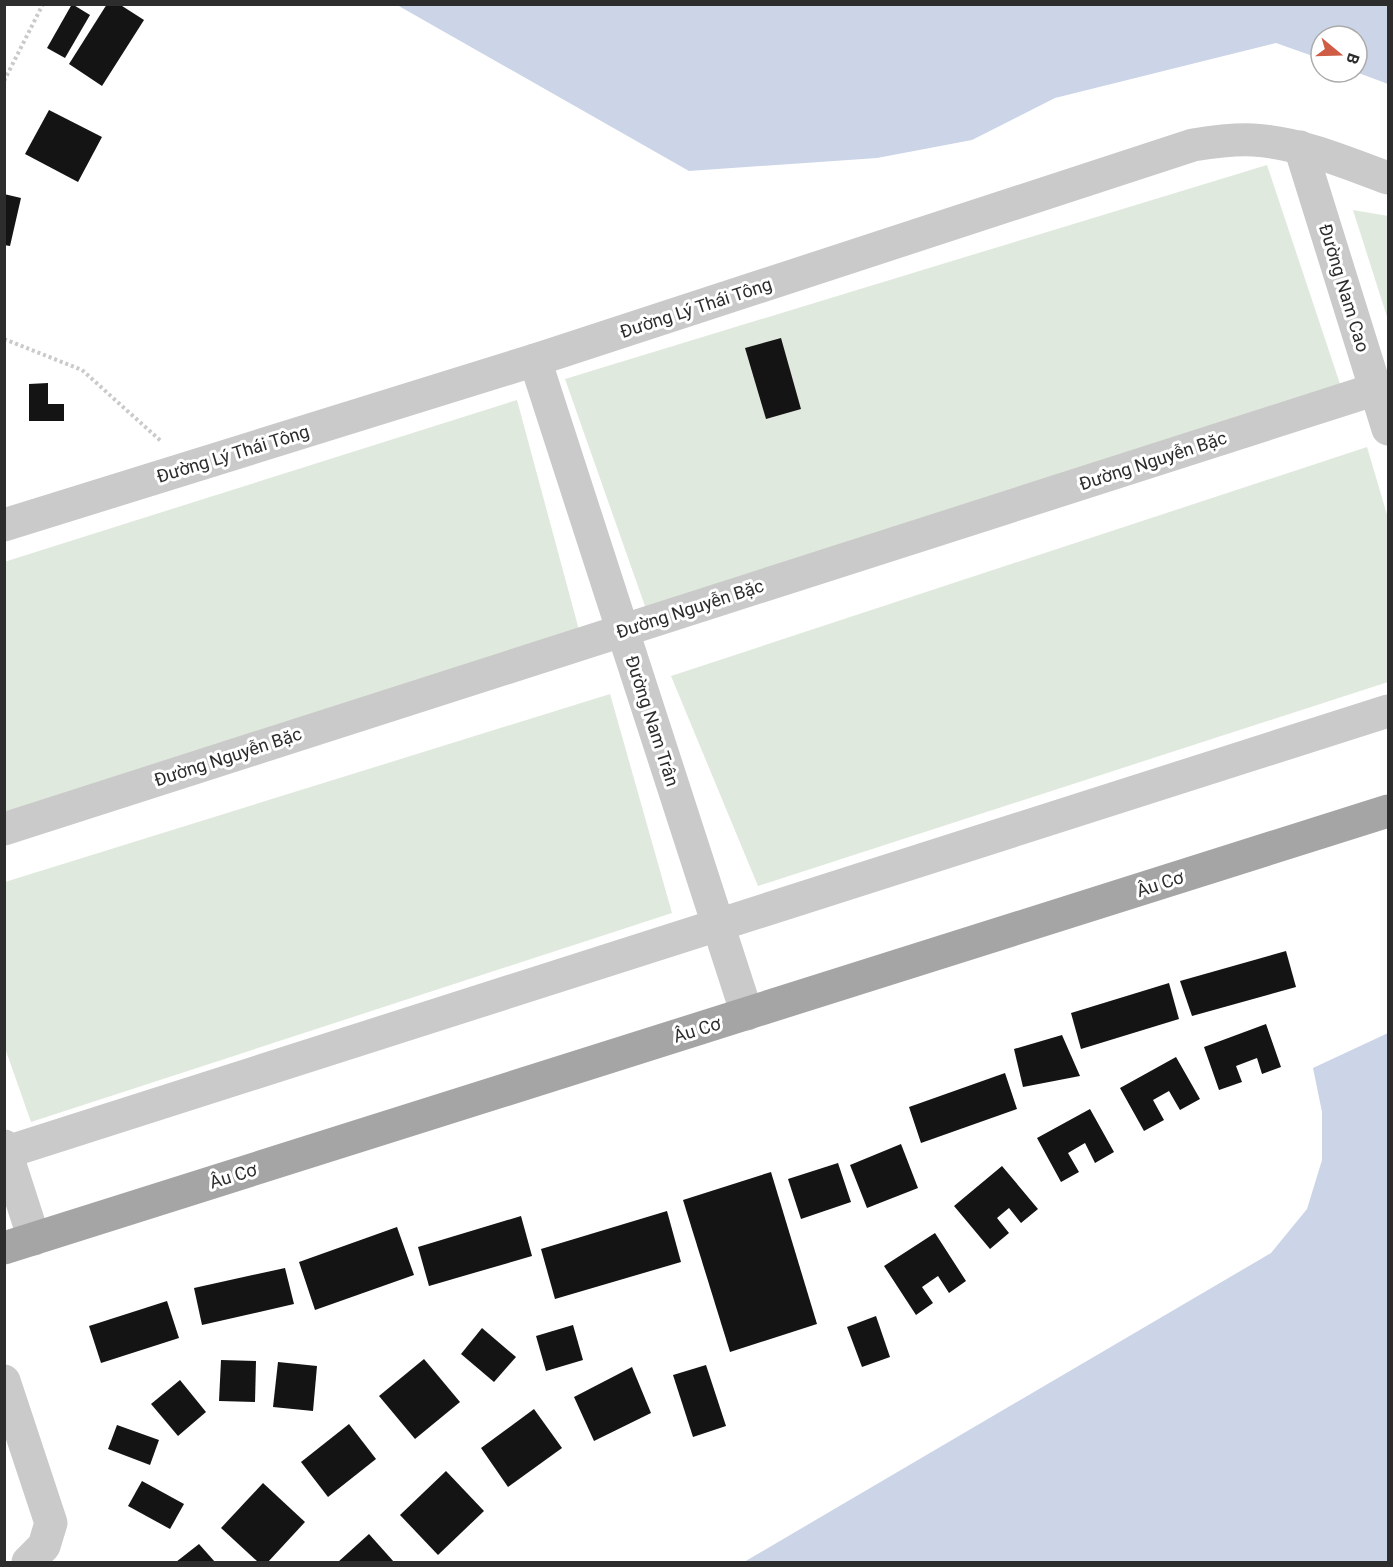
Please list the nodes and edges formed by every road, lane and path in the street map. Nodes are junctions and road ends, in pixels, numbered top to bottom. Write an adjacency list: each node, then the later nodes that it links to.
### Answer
1 (43, 4): 2 (path)
2 (4, 81)
3 (1300, 147): 4 (street, Đường Lý Thái Tông); 6 (street, Đường Lý Thái Tông); 7 (street, Đường Nam Cao)
4 (1389, 178)
5 (4, 339): 9 (path)
6 (535, 360): 9 (street, Đường Lý Thái Tông); 11 (street, Đường Nam Trân)
7 (1376, 389): 8 (street, Đường Nam Cao); 11 (street, Đường Nguyễn Bặc)
8 (1389, 429)
9 (191, 467): 10 (street, Đường Lý Thái Tông)
10 (4, 525)
11 (623, 631): 14 (street, Đường Nguyễn Bặc); 15 (street, Đường Nam Trân)
12 (1389, 711): 15 (street)
13 (1389, 811): 16 (main road, Âu Cơ)
14 (4, 829)
15 (718, 925): 16 (street, Đường Nam Trân); 17 (street)
16 (747, 1014): 18 (main road, Âu Cơ)
17 (6, 1149): 18 (street)
18 (19, 1244)
19 (4, 1382): 20 (street)
20 (28, 1563)

